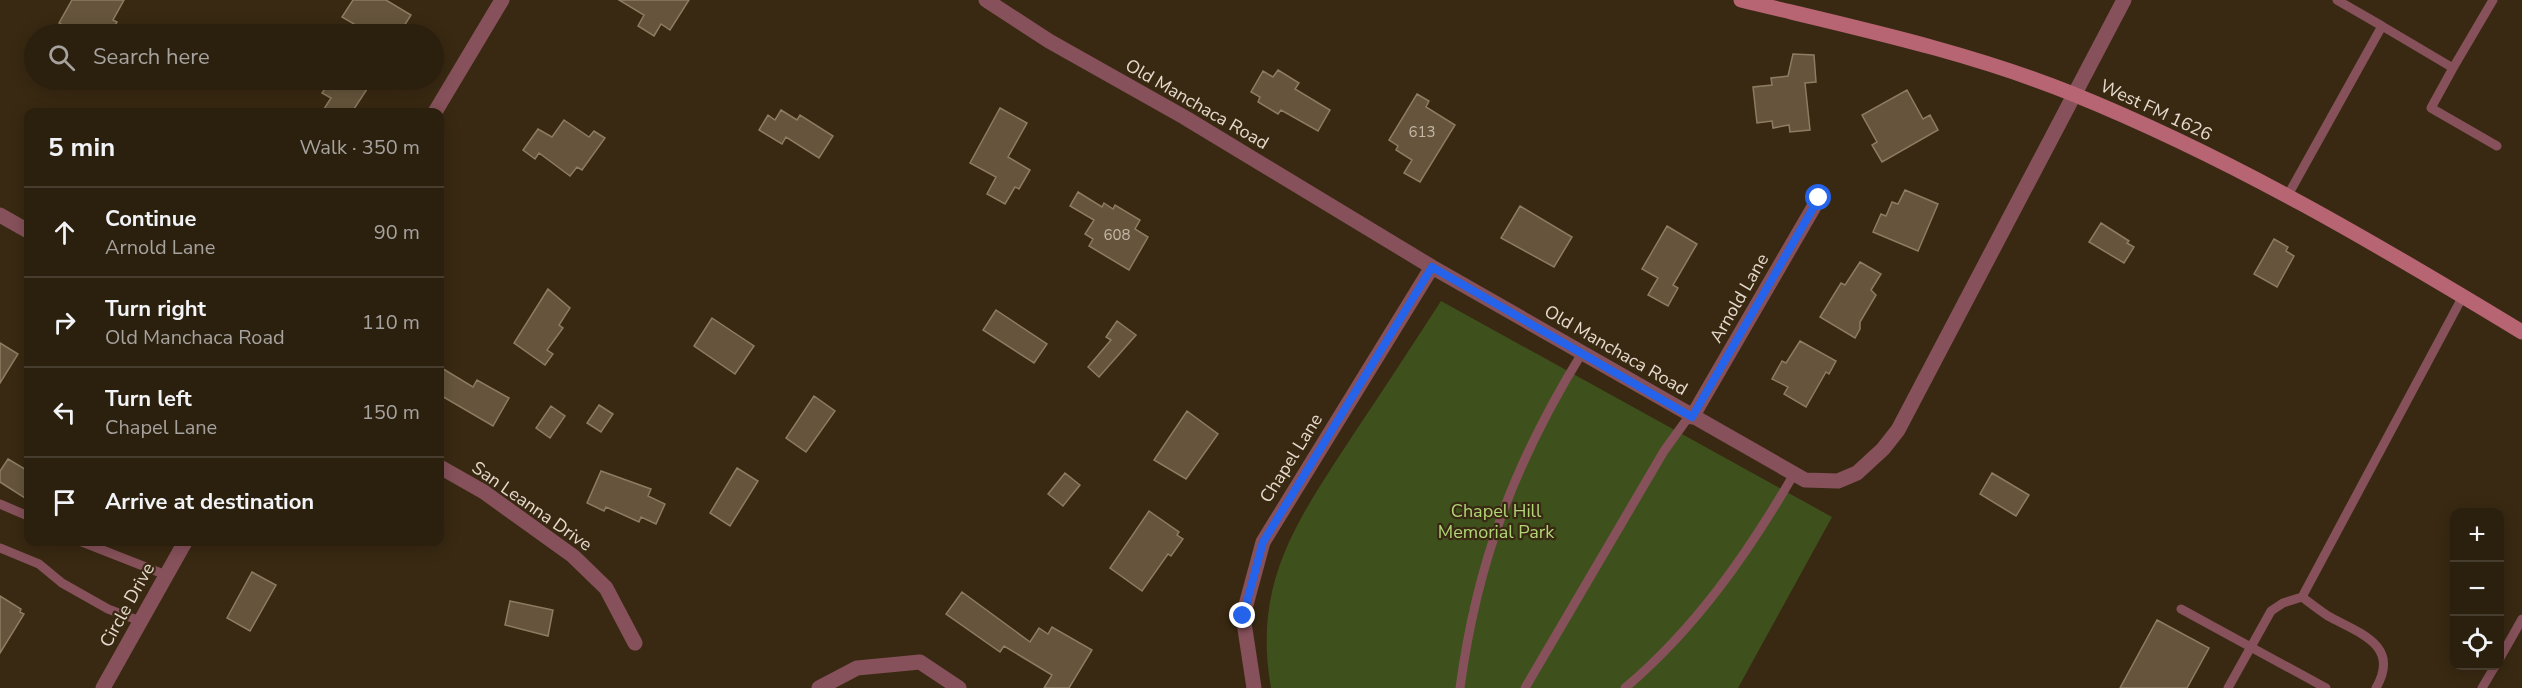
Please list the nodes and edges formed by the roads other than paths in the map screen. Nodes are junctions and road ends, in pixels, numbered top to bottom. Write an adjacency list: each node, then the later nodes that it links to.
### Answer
1 (502, 0): 11 (street)
2 (986, 0): 17 (street, Old Manchaca Road)
3 (1741, 0): 7 (main road, West FM 1626)
4 (2124, 0): 10 (street, Old Manchaca Road)
5 (2337, 0): 8 (lane)
6 (2493, 0): 9 (lane)
7 (1776, 4): 10 (main road, West FM 1626)
8 (2382, 26): 9 (lane); 13 (lane)
9 (2453, 68): 12 (lane)
10 (2073, 94): 13 (main road, West FM 1626); 23 (street, Old Manchaca Road)
11 (437, 108)
12 (2497, 146)
13 (2288, 195): 18 (main road, West FM 1626)
14 (1819, 198): 21 (street, Arnold Lane)
15 (0, 215): 16 (street)
16 (24, 229)
17 (1432, 267): 20 (street, Old Manchaca Road); 41 (street, Chapel Lane)
18 (2463, 296): 19 (main road, West FM 1626); 30 (lane)
19 (2522, 332)
20 (1582, 353): 21 (street, Old Manchaca Road); 42 (lane)
21 (1691, 416): 23 (street, Old Manchaca Road); 43 (lane)
22 (444, 469): 34 (street, San Leanna Drive)
23 (1794, 474): 44 (lane)
24 (0, 504): 25 (lane)
25 (24, 514)
26 (92, 546): 29 (lane)
27 (183, 546): 29 (street, Circle Drive)
28 (0, 548): 33 (lane)
29 (166, 575): 33 (street, Circle Drive)
30 (2302, 597): 35 (lane); 47 (lane)
31 (2181, 609): 35 (lane)
32 (2522, 618): 36 (lane)
33 (140, 621): 38 (street, Circle Drive)
34 (635, 643)
35 (2251, 646): 45 (lane); 46 (lane)
36 (2504, 649)
37 (2493, 670): 48 (lane)
38 (103, 688)
39 (819, 688): 40 (street)
40 (959, 688)
41 (1254, 688)
42 (1460, 688)
43 (1525, 688)
44 (1625, 688)
45 (2228, 688)
46 (2326, 688)
47 (2376, 688)
48 (2482, 688)

